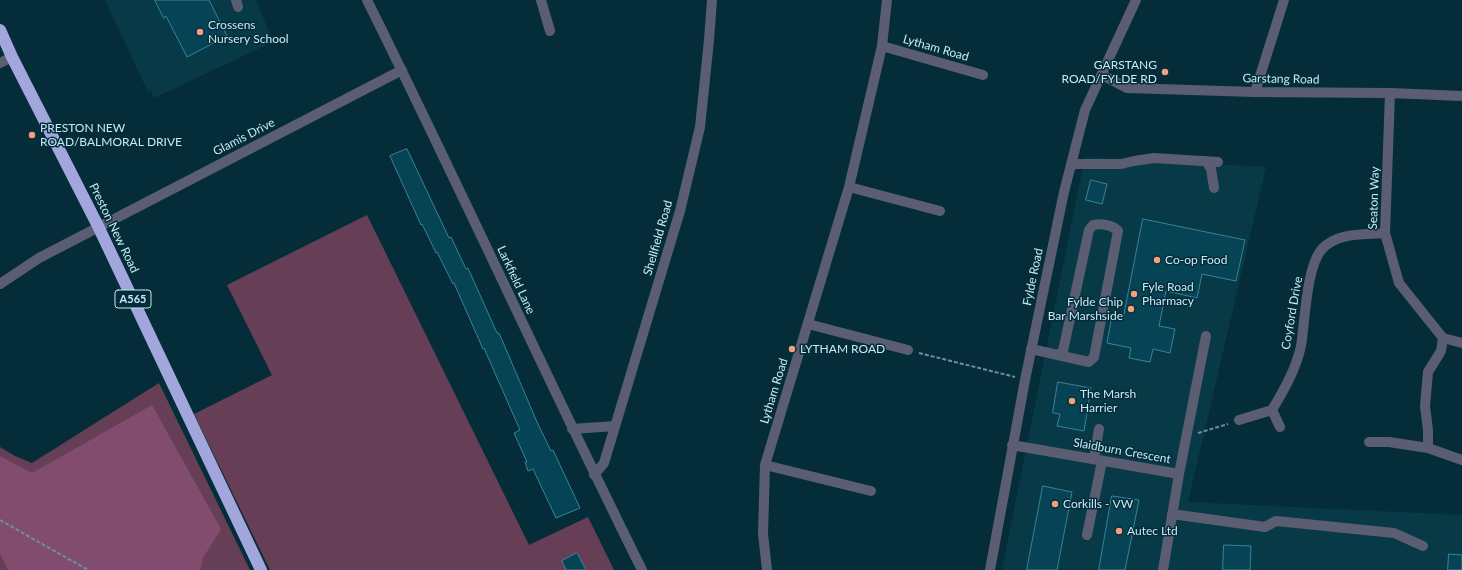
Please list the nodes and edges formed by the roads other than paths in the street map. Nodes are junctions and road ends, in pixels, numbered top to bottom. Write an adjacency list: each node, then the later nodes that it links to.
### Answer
1 (367, 0): 12 (street, Larkfield Lane)
2 (541, 0): 8 (street)
3 (712, 0): 36 (street, Shellfield Road)
4 (887, 0): 9 (street, Lytham Road)
5 (1136, 0): 14 (street, Fylde Road)
6 (1284, 0): 15 (street)
7 (0, 30): 10 (highway, Preston New Road / A565)
8 (550, 31)
9 (882, 46): 13 (street, Lytham Road); 21 (street, Lytham Road)
10 (12, 57): 11 (street); 24 (highway, Preston New Road / A565)
11 (0, 63)
12 (402, 70): 24 (street, Glamis Drive); 38 (street, Larkfield Lane)
13 (982, 75)
14 (1102, 75): 15 (street, Garstang Road); 20 (street, Fylde Road)
15 (1255, 92): 16 (street, Garstang Road)
16 (1390, 93): 17 (street, Garstang Road); 25 (street, Seaton Way)
17 (1462, 96)
18 (1206, 161): 19 (street); 20 (street); 22 (street)
19 (1218, 162)
20 (1072, 164): 31 (street, Fylde Road)
21 (849, 187): 23 (street); 27 (street, Lytham Road)
22 (1214, 188)
23 (940, 211)
24 (98, 226): 26 (street, Glamis Drive); 52 (highway, Preston New Road / A565)
25 (1385, 233): 29 (street, Seaton Way); 34 (street, Coyford Drive)
26 (0, 284)
27 (808, 324): 32 (street); 45 (street, Lytham Road)
28 (1206, 336): 46 (street)
29 (1443, 338): 30 (street); 42 (street)
30 (1462, 343)
31 (1032, 349): 33 (street); 41 (street, Fylde Road)
32 (908, 350)
33 (1058, 354): 33 (street)
34 (1272, 410): 35 (street); 37 (street)
35 (1239, 420)
36 (615, 426): 38 (street); 47 (street, Shellfield Road)
37 (1280, 427)
38 (572, 429): 47 (street, Larkfield Lane)
39 (1100, 429): 43 (street)
40 (1368, 442): 42 (street)
41 (1012, 445): 43 (street, Slaidburn Crescent); 55 (street, Fylde Road)
42 (1428, 448): 44 (street)
43 (1098, 460): 46 (street, Slaidburn Crescent); 50 (street)
44 (1462, 460)
45 (765, 465): 48 (street); 54 (street, Lytham Road)
46 (1179, 474): 49 (street, Slaidburn Crescent)
47 (594, 475): 53 (street, Larkfield Lane)
48 (871, 491)
49 (1172, 514): 51 (street); 56 (street, Slaidburn Crescent)
50 (1087, 535)
51 (1423, 546)
52 (261, 570)
53 (642, 570)
54 (767, 570)
55 (990, 570)
56 (1163, 570)

